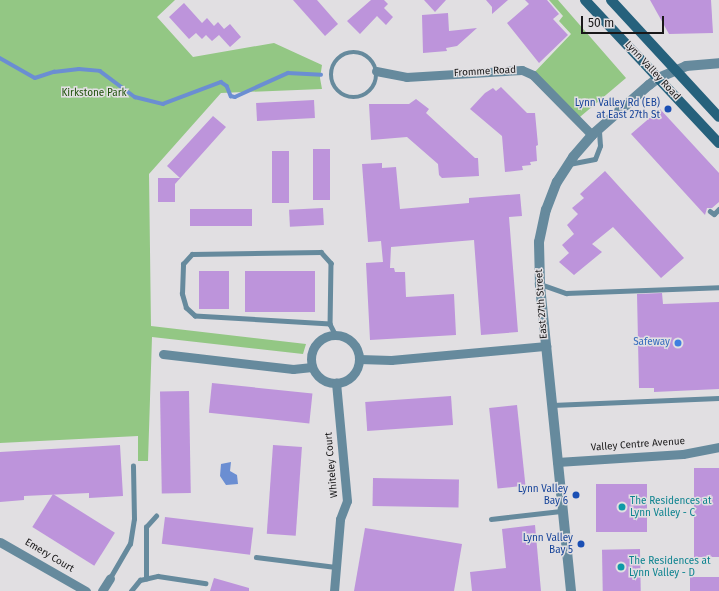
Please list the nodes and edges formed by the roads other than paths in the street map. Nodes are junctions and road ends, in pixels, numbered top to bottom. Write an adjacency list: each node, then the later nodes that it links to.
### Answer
1 (585, 0): 6 (main road, Lynn Valley Road)
2 (611, 0): 4 (main road, Lynn Valley Road)
3 (719, 63): 4 (street)
4 (674, 70): 6 (street, East 27th Street); 7 (main road, Lynn Valley Road)
5 (376, 71): 5 (lane); 8 (street, Fromme Road)
6 (658, 78): 8 (street, East 27th Street); 9 (main road, Lynn Valley Road)
7 (719, 117)
8 (595, 132): 10 (street, East 27th Street); 10 (lane)
9 (719, 143)
10 (567, 164): 13 (street, East 27th Street)
11 (719, 209): 12 (lane)
12 (710, 210)
13 (540, 284): 14 (lane); 17 (street, East 27th Street)
14 (719, 287)
15 (330, 324): 15 (lane); 16 (lane)
16 (335, 334): 19 (street); 20 (street)
17 (546, 346): 19 (street); 23 (street, East 27th Street)
18 (163, 354): 20 (street)
19 (359, 359): 21 (street)
20 (312, 367): 21 (street)
21 (336, 383): 32 (street, Whiteley Court)
22 (719, 398): 23 (lane)
23 (551, 405): 25 (street, East 27th Street)
24 (719, 447): 25 (street, Valley Centre Avenue)
25 (557, 462): 27 (street, East 27th Street)
26 (133, 466): 33 (lane)
27 (561, 511): 29 (lane); 40 (street, East 27th Street)
28 (156, 516): 34 (lane)
29 (491, 519)
30 (0, 542): 36 (street, Emery Court)
31 (256, 557): 32 (lane)
32 (336, 567): 39 (street, Whiteley Court)
33 (110, 578): 37 (street)
34 (146, 579): 35 (lane); 38 (lane)
35 (205, 583)
36 (86, 591)
37 (102, 591)
38 (130, 591)
39 (334, 591)
40 (571, 591)

